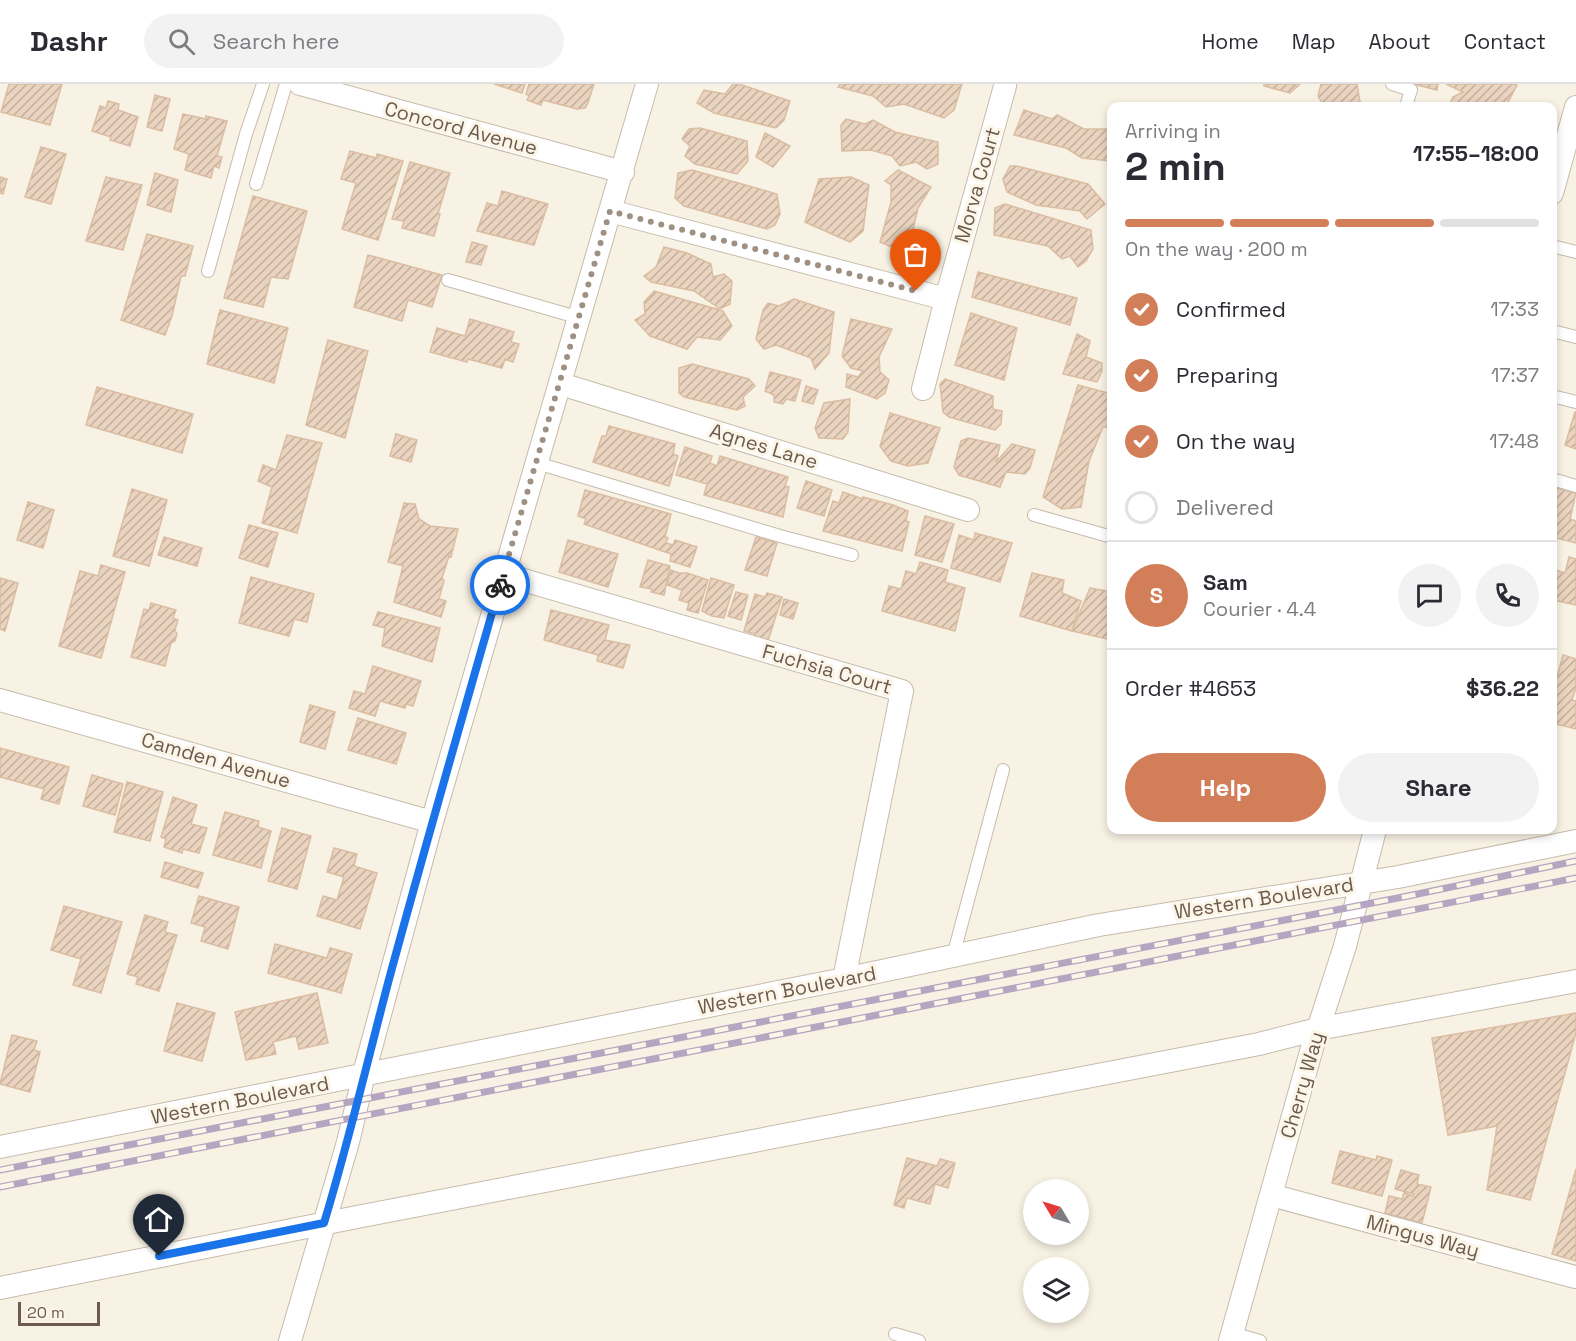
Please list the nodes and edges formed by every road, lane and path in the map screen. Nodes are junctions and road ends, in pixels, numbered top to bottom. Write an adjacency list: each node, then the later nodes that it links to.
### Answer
1 (263, 84): 16 (lane)
2 (286, 84): 12 (lane)
3 (300, 84): 10 (street, Concord Avenue)
4 (647, 84): 10 (street)
5 (1392, 84): 7 (lane)
6 (1005, 86): 18 (street, Morva Court)
7 (1407, 102)
8 (1576, 107): 9 (street)
9 (1563, 159): 11 (street)
10 (623, 172): 13 (street)
11 (1557, 178)
12 (256, 184)
13 (610, 211): 18 (street); 19 (street)
14 (1557, 247): 15 (lane)
15 (1576, 252)
16 (208, 271)
17 (448, 280): 19 (lane)
18 (946, 299): 23 (street, Morva Court)
19 (580, 318): 22 (street)
20 (1557, 332): 21 (lane)
21 (1576, 337)
22 (561, 384): 26 (street); 29 (street, Agnes Lane)
23 (923, 388)
24 (1557, 397): 25 (lane)
25 (1576, 402)
26 (537, 463): 32 (lane); 33 (street)
27 (1557, 480): 28 (lane)
28 (1576, 486)
29 (968, 510)
30 (1034, 515): 31 (lane)
31 (1107, 536)
32 (852, 555)
33 (503, 574): 36 (street); 41 (street, Fuchsia Court)
34 (0, 700): 36 (street, Camden Avenue)
35 (1003, 771): 40 (lane)
36 (432, 822): 44 (street)
37 (1374, 834): 39 (street, Cherry Way)
38 (1576, 841): 39 (street, Western Boulevard)
39 (1360, 883): 40 (street, Western Boulevard); 43 (street, Cherry Way)
40 (953, 956): 41 (street, Western Boulevard)
41 (843, 979): 44 (street, Western Boulevard)
42 (1576, 981): 43 (street)
43 (1318, 1029): 46 (street, Cherry Way); 47 (street)
44 (363, 1075): 45 (street, Western Boulevard); 47 (street)
45 (0, 1148)
46 (1271, 1195): 48 (street, Mingus Way); 51 (street, Cherry Way)
47 (324, 1223): 49 (street); 52 (street)
48 (1575, 1277)
49 (0, 1288)
50 (895, 1334): 53 (lane)
51 (1231, 1337): 54 (lane)
52 (290, 1341)
53 (919, 1341)
54 (1260, 1341)

